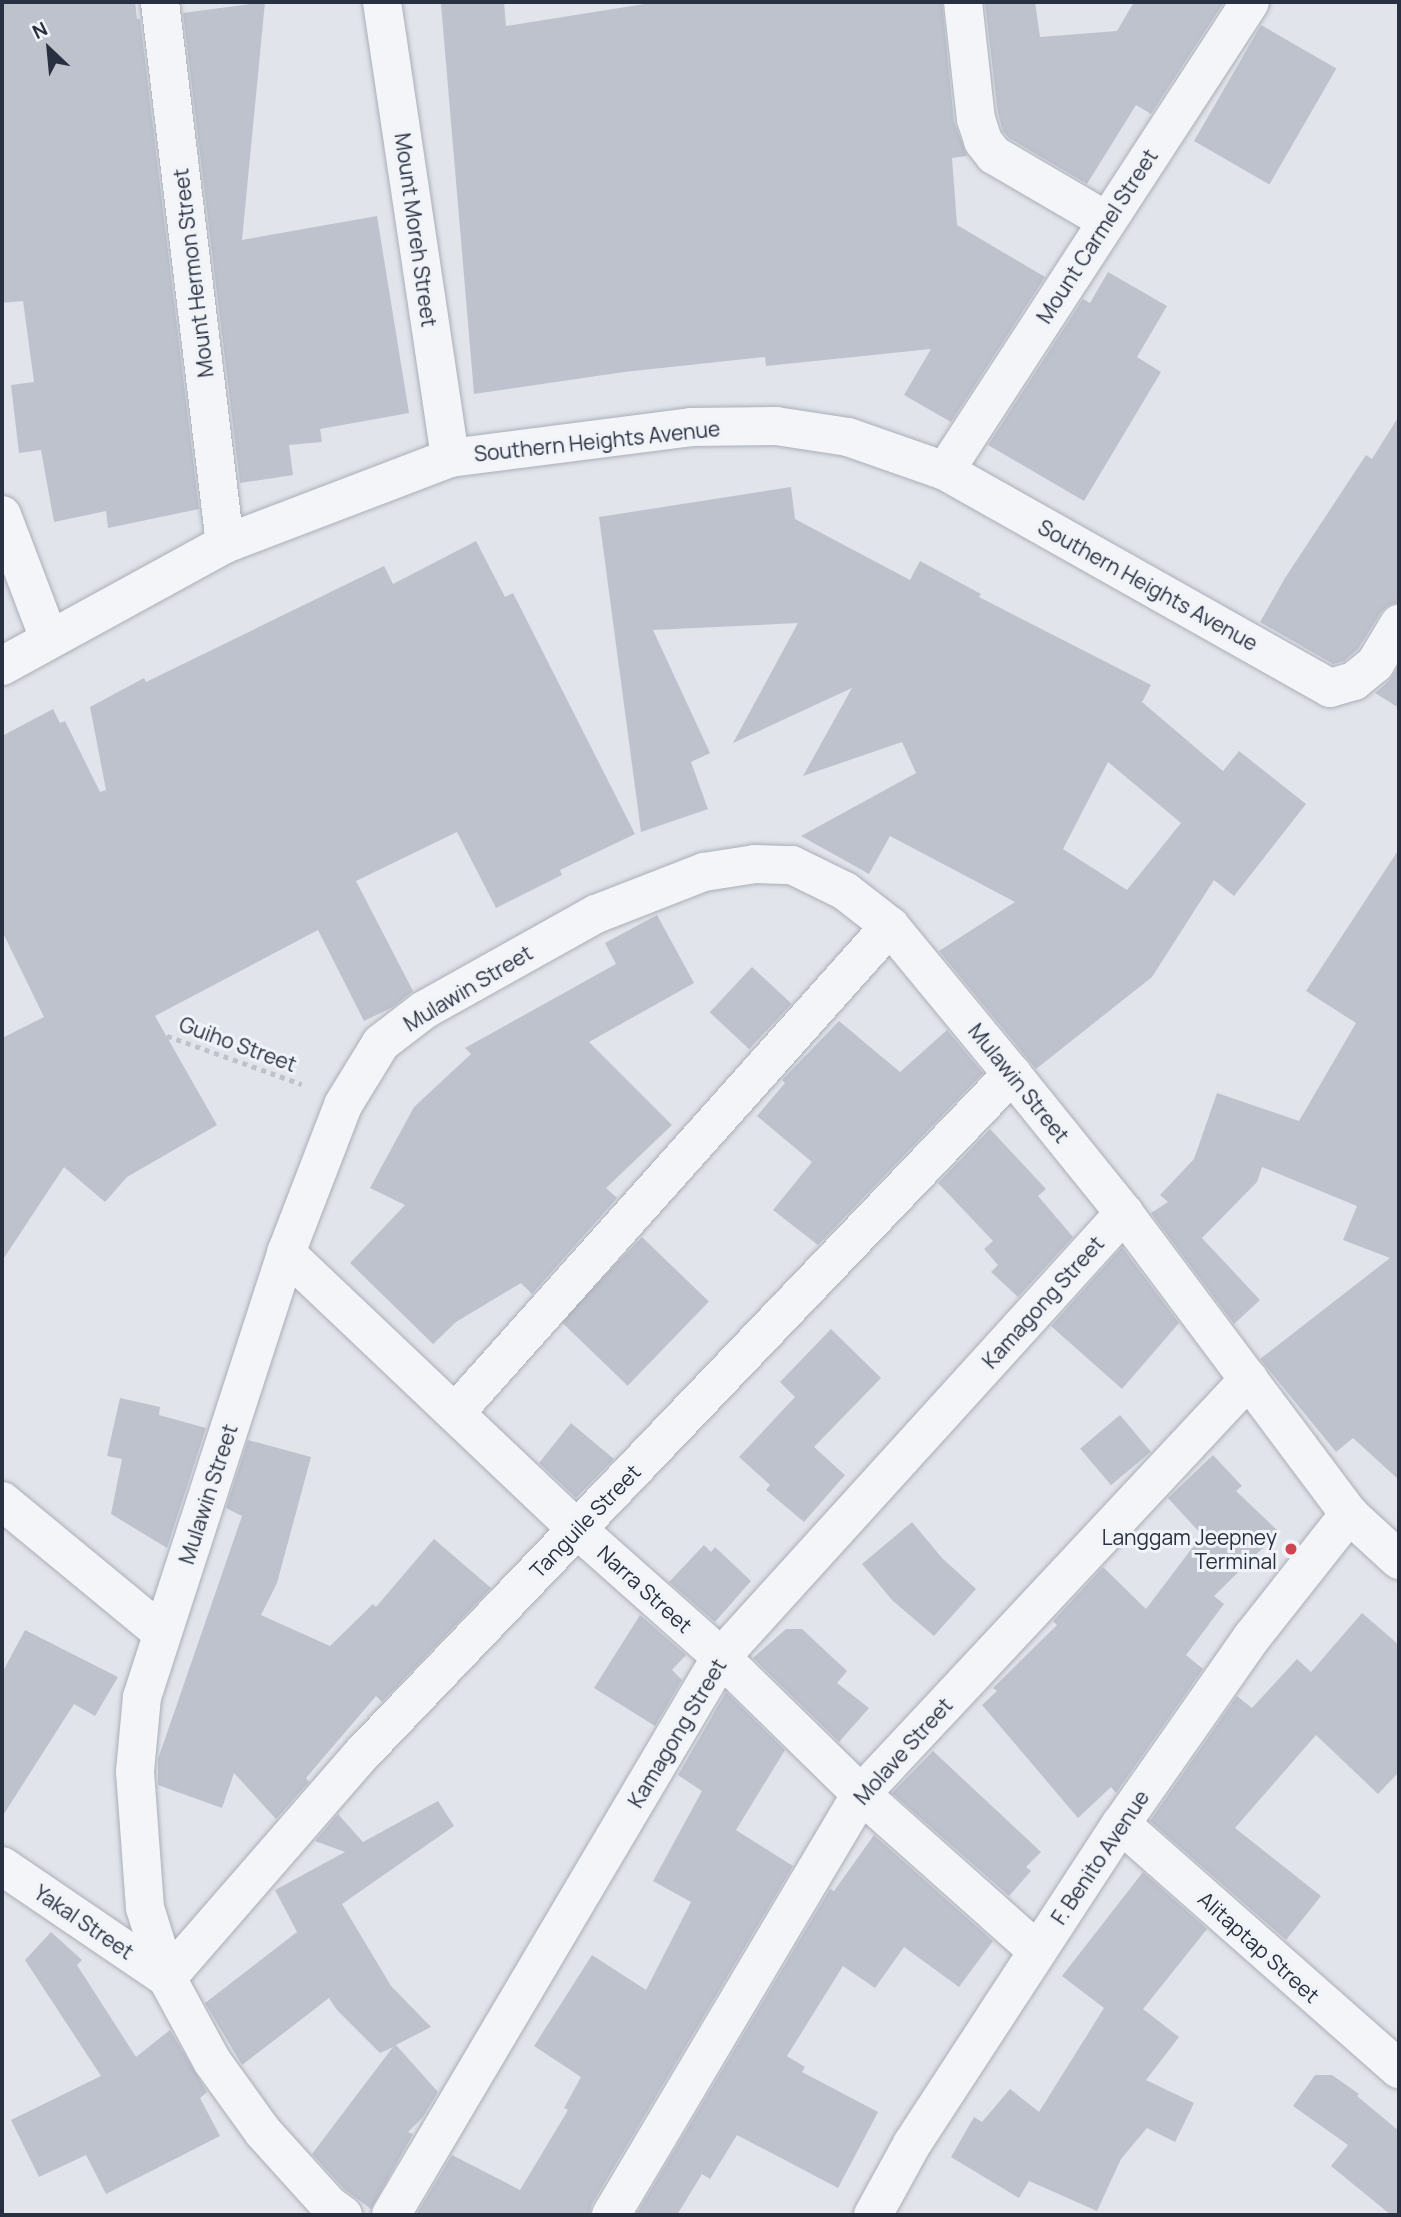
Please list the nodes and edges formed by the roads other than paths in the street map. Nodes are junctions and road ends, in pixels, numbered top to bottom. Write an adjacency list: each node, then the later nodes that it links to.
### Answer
1 (160, 2): 9 (street, Mount Hermon Street)
2 (382, 2): 6 (street, Mount Moreh Street)
3 (963, 2): 5 (street)
4 (1250, 2): 5 (street, Mount Carmel Street)
5 (1107, 221): 7 (street, Mount Carmel Street)
6 (450, 458): 7 (street, Southern Heights Avenue); 9 (street, Southern Heights Avenue)
7 (945, 471): 10 (street, Southern Heights Avenue)
8 (2, 515): 11 (street)
9 (225, 544): 11 (street, Southern Heights Avenue)
10 (1399, 624)
11 (50, 639): 12 (street, Southern Heights Avenue)
12 (2, 666)
13 (890, 926): 14 (street, Mulawin Street); 16 (street, Mulawin Street); 18 (street)
14 (1012, 1074): 15 (street, Mulawin Street); 21 (street, Tanguile Street)
15 (1124, 1213): 17 (street, Mulawin Street); 24 (street, Kamagong Street)
16 (286, 1253): 18 (street, Narra Street); 23 (street, Mulawin Street)
17 (1249, 1380): 20 (street, Mulawin Street); 25 (street, Molave Street)
18 (455, 1413): 21 (street, Narra Street)
19 (2, 1501): 23 (street)
20 (1349, 1514): 22 (street, Mulawin Street); 26 (street, F. Benito Avenue)
21 (577, 1529): 24 (street, Narra Street); 29 (street, Tanguile Street)
22 (1399, 1560)
23 (162, 1632): 29 (street, Mulawin Street)
24 (721, 1657): 25 (street, Narra Street); 32 (street, Kamagong Street)
25 (861, 1794): 28 (street, Narra Street); 33 (street, Molave Street)
26 (1121, 1824): 28 (street, F. Benito Avenue); 30 (street, Alitaptap Street)
27 (2, 1866): 29 (street, Yakal Street)
28 (1037, 1951): 34 (street, F. Benito Avenue)
29 (167, 1978): 31 (street, Mulawin Street)
30 (1399, 2069)
31 (343, 2215)
32 (391, 2215)
33 (611, 2215)
34 (873, 2215)

